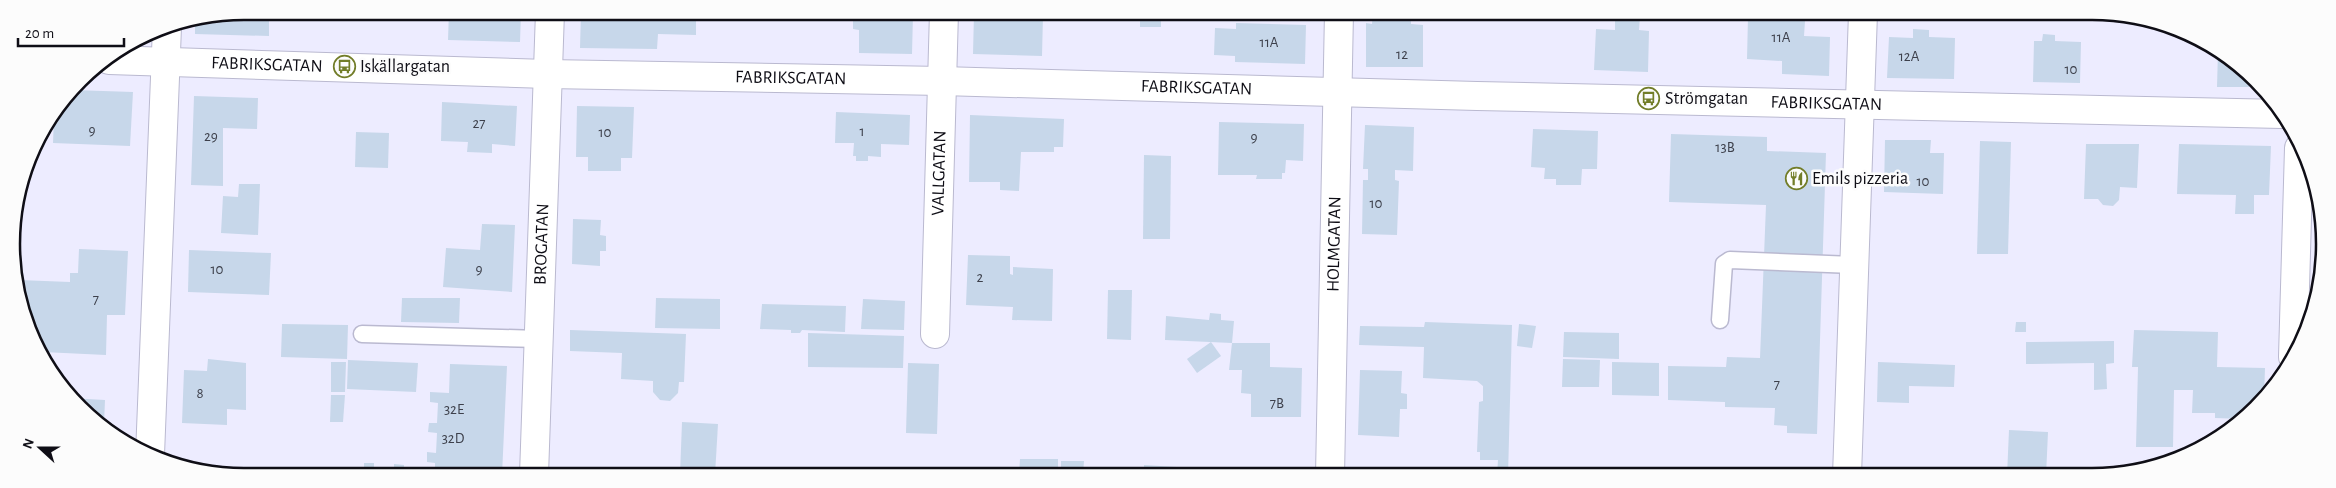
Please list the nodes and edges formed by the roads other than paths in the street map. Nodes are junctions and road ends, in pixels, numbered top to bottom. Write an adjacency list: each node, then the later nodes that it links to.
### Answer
1 (550, 20): 8 (street, BROGATAN)
2 (944, 20): 9 (street, VALLGATAN)
3 (1339, 20): 10 (street, HOLMGATAN)
4 (1863, 20): 11 (street)
5 (167, 34): 7 (street)
6 (117, 60): 7 (street, FABRIKSGATAN)
7 (166, 61): 8 (street, FABRIKSGATAN); 20 (street)
8 (547, 74): 9 (street, FABRIKSGATAN); 18 (street, BROGATAN)
9 (942, 81): 10 (street, FABRIKSGATAN); 17 (street, VALLGATAN)
10 (1337, 92): 11 (street, FABRIKSGATAN); 22 (street, HOLMGATAN)
11 (1860, 105): 12 (street, FABRIKSGATAN); 14 (street)
12 (2274, 114)
13 (2299, 157): 19 (street)
14 (1853, 265): 15 (lane); 23 (street)
15 (1720, 320)
16 (362, 334): 18 (lane)
17 (935, 334)
18 (539, 339): 21 (street, BROGATAN)
19 (2293, 342)
20 (150, 447)
21 (534, 468)
22 (1330, 468)
23 (1847, 468)

